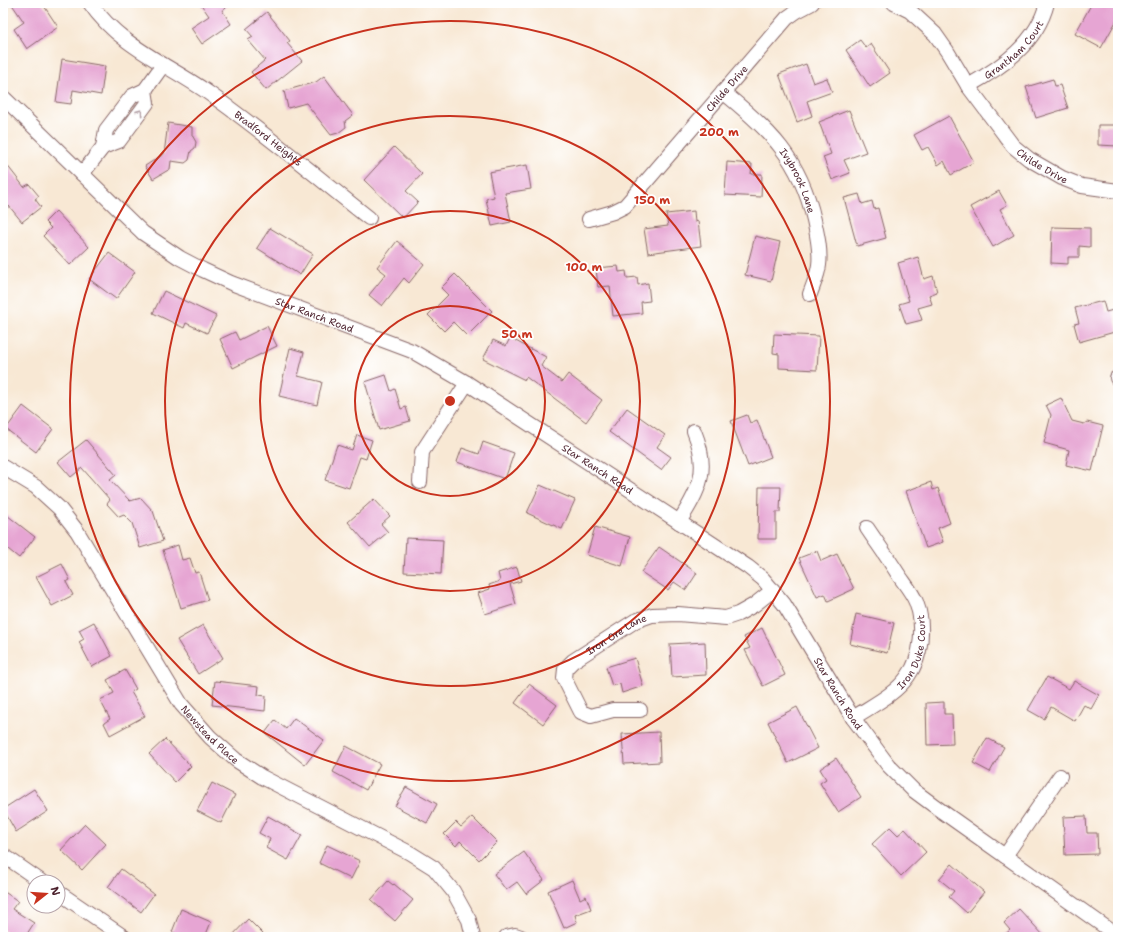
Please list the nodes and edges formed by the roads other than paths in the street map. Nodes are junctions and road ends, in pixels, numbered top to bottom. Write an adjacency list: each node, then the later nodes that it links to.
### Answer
1 (90, 3): 5 (street, Bradford Heights)
2 (812, 3): 7 (street, Childe Drive)
3 (894, 3): 6 (street, Childe Drive)
4 (1048, 3): 6 (street, Grantham Court)
5 (163, 65): 9 (street); 11 (street, Bradford Heights)
6 (968, 86): 10 (street, Childe Drive)
7 (723, 92): 12 (street, Childe Drive); 13 (street, Ivybrook Lane)
8 (3, 97): 9 (street, Star Ranch Road)
9 (82, 174): 14 (street, Star Ranch Road)
10 (1118, 191)
11 (369, 218)
12 (589, 219)
13 (810, 294)
14 (467, 383): 17 (street); 18 (street, Star Ranch Road)
15 (694, 431): 18 (street)
16 (3, 467): 30 (street, Newstead Place)
17 (420, 482)
18 (679, 522): 20 (street, Star Ranch Road)
19 (867, 528): 22 (street, Iron Duke Court)
20 (773, 590): 21 (street, Iron Ore Lane); 22 (street, Star Ranch Road)
21 (640, 710)
22 (853, 718): 25 (street, Star Ranch Road)
23 (1060, 776): 25 (street)
24 (3, 855): 26 (street)
25 (1005, 856): 28 (street, Star Ranch Road)
26 (30, 874)
27 (66, 897): 29 (street)
28 (1118, 936)
29 (124, 937)
30 (473, 937)
31 (506, 937): 32 (street)
32 (521, 937)

